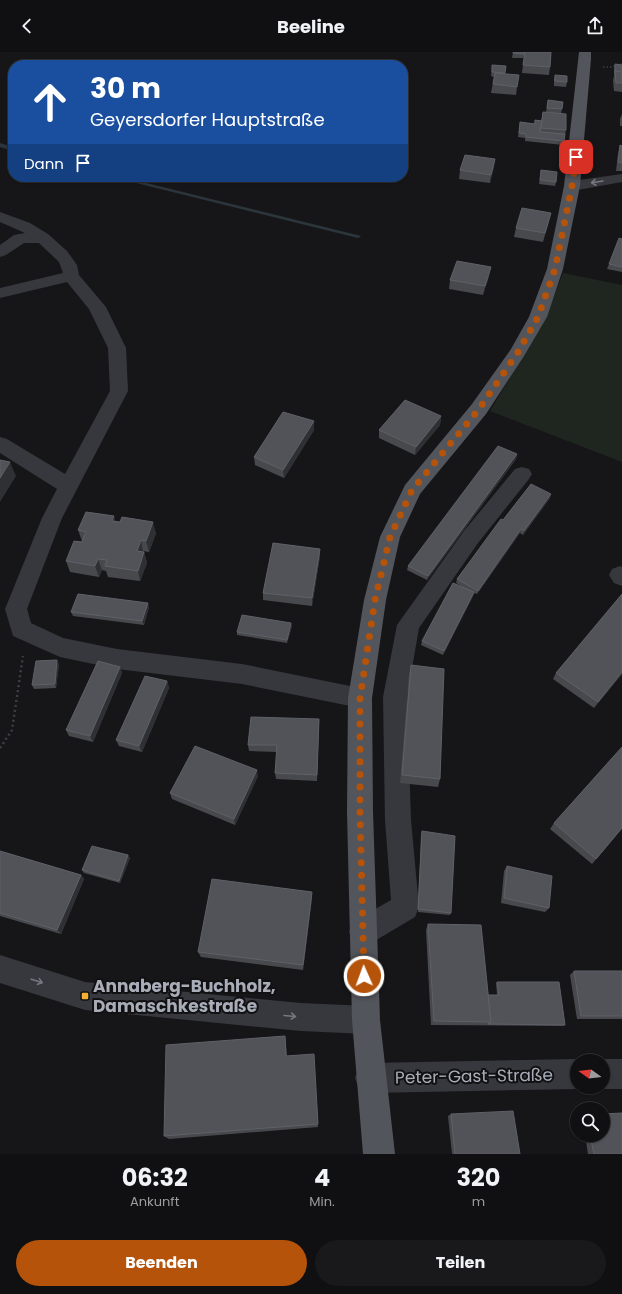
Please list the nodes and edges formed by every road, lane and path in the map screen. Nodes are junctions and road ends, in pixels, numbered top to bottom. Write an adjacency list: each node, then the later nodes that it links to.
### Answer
1 (585, 52): 3 (main road)
2 (622, 178): 3 (street, one-way to 3)
3 (572, 186): 13 (main road)
4 (0, 217): 5 (street)
5 (43, 238): 6 (street); 7 (street)
6 (0, 252)
7 (71, 276): 8 (street); 11 (street)
8 (0, 293)
9 (0, 444): 11 (street)
10 (522, 474): 15 (street)
11 (69, 486): 12 (street)
12 (21, 629): 13 (street); 14 (path)
13 (360, 698): 15 (main road)
14 (0, 748)
15 (363, 932): 17 (main road)
16 (0, 969): 17 (street, one-way to 17)
17 (366, 1020): 21 (main road)
18 (570, 1074): 21 (street, Peter-Gast-Straße)
19 (610, 1074): 20 (street)
20 (622, 1074)
21 (370, 1078): 22 (main road)
22 (379, 1154)

